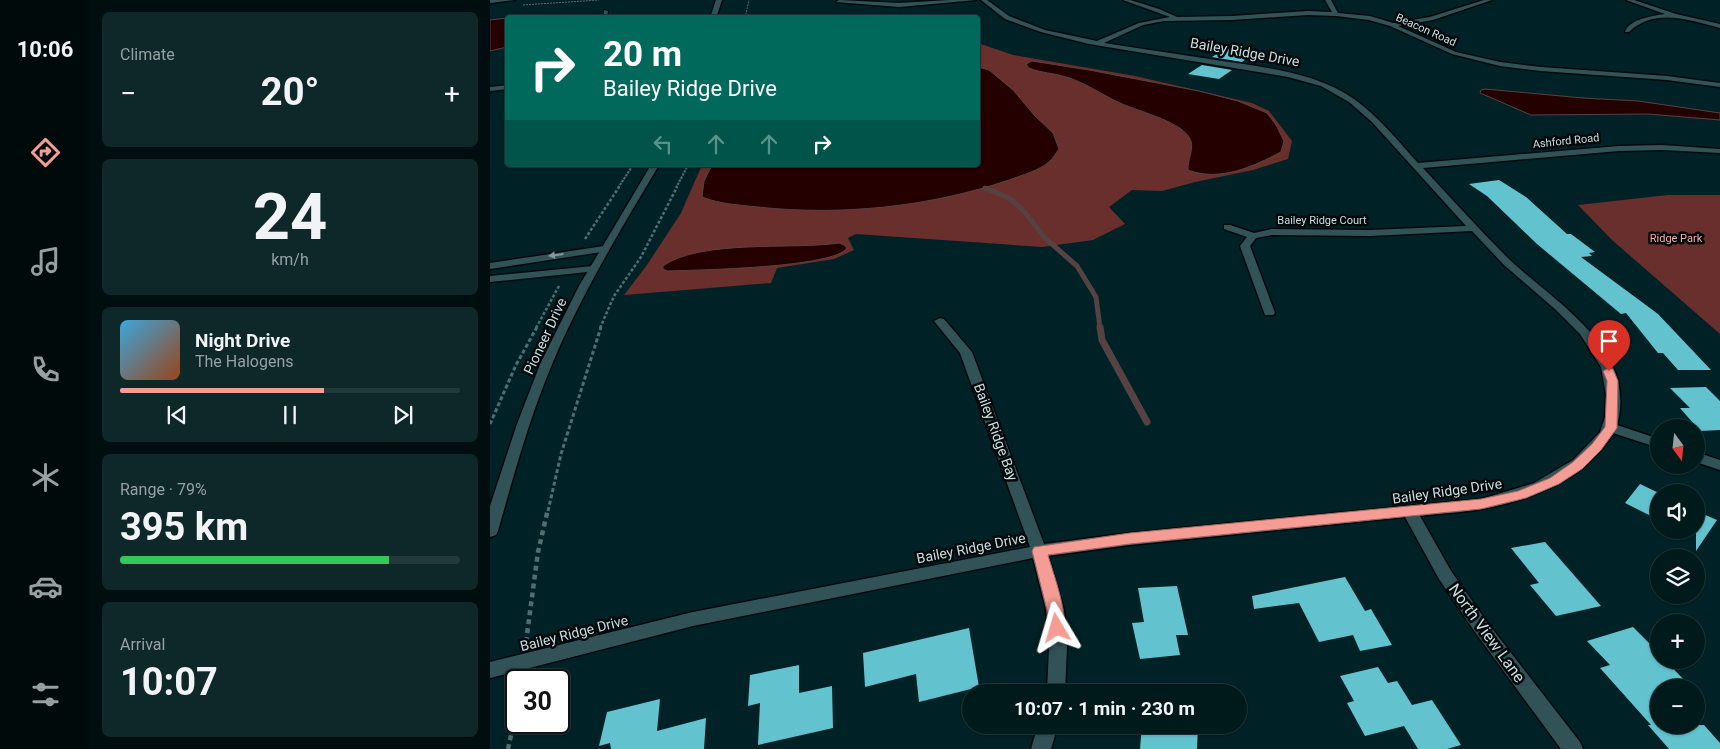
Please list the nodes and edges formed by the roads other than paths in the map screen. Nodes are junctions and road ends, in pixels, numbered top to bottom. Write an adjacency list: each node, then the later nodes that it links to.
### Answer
1 (512, 0): 9 (street)
2 (719, 0): 14 (street)
3 (973, 0): 10 (street)
4 (984, 0): 20 (street, Bailey Ridge Drive)
5 (1126, 0): 16 (street)
6 (1328, 0): 12 (street)
7 (1489, 0): 17 (street)
8 (1628, 0): 15 (street)
9 (490, 1)
10 (839, 2)
11 (606, 11): 13 (lane)
12 (1336, 14): 16 (street, Beacon Road); 17 (street, Beacon Road)
13 (605, 15)
14 (714, 15)
15 (1674, 15): 18 (street); 19 (street)
16 (1175, 18): 20 (street, Beacon Road)
17 (1392, 25): 21 (street, Beacon Road)
18 (1720, 26)
19 (1627, 31)
20 (1098, 43): 25 (street, Bailey Ridge Drive)
21 (1720, 85)
22 (505, 88): 23 (street)
23 (490, 90)
24 (1720, 151): 25 (street, Ashford Road)
25 (1415, 166): 28 (street, Bailey Ridge Drive)
26 (654, 167): 30 (street, Pioneer Drive)
27 (1227, 227): 29 (street)
28 (1475, 228): 29 (street, Bailey Ridge Court); 36 (street, Bailey Ridge Drive)
29 (1253, 236): 34 (street)
30 (604, 249): 31 (street, one-way to 31); 32 (street, Pioneer Drive)
31 (490, 266)
32 (593, 269): 33 (street); 41 (street, Pioneer Drive)
33 (490, 279)
34 (1269, 312)
35 (940, 321): 42 (street, Bailey Ridge Bay)
36 (1611, 428): 37 (street); 40 (street, Bailey Ridge Drive)
37 (1650, 441)
38 (1705, 460): 39 (street)
39 (1720, 465)
40 (1410, 512): 42 (street, Bailey Ridge Drive); 47 (street, North View Lane)
41 (490, 531)
42 (1039, 551): 43 (street, Bailey Ridge Drive); 44 (street, Bailey Ridge Bay)
43 (490, 670)
44 (1056, 684)
45 (1045, 734): 46 (street)
46 (1041, 749)
47 (1573, 749)

